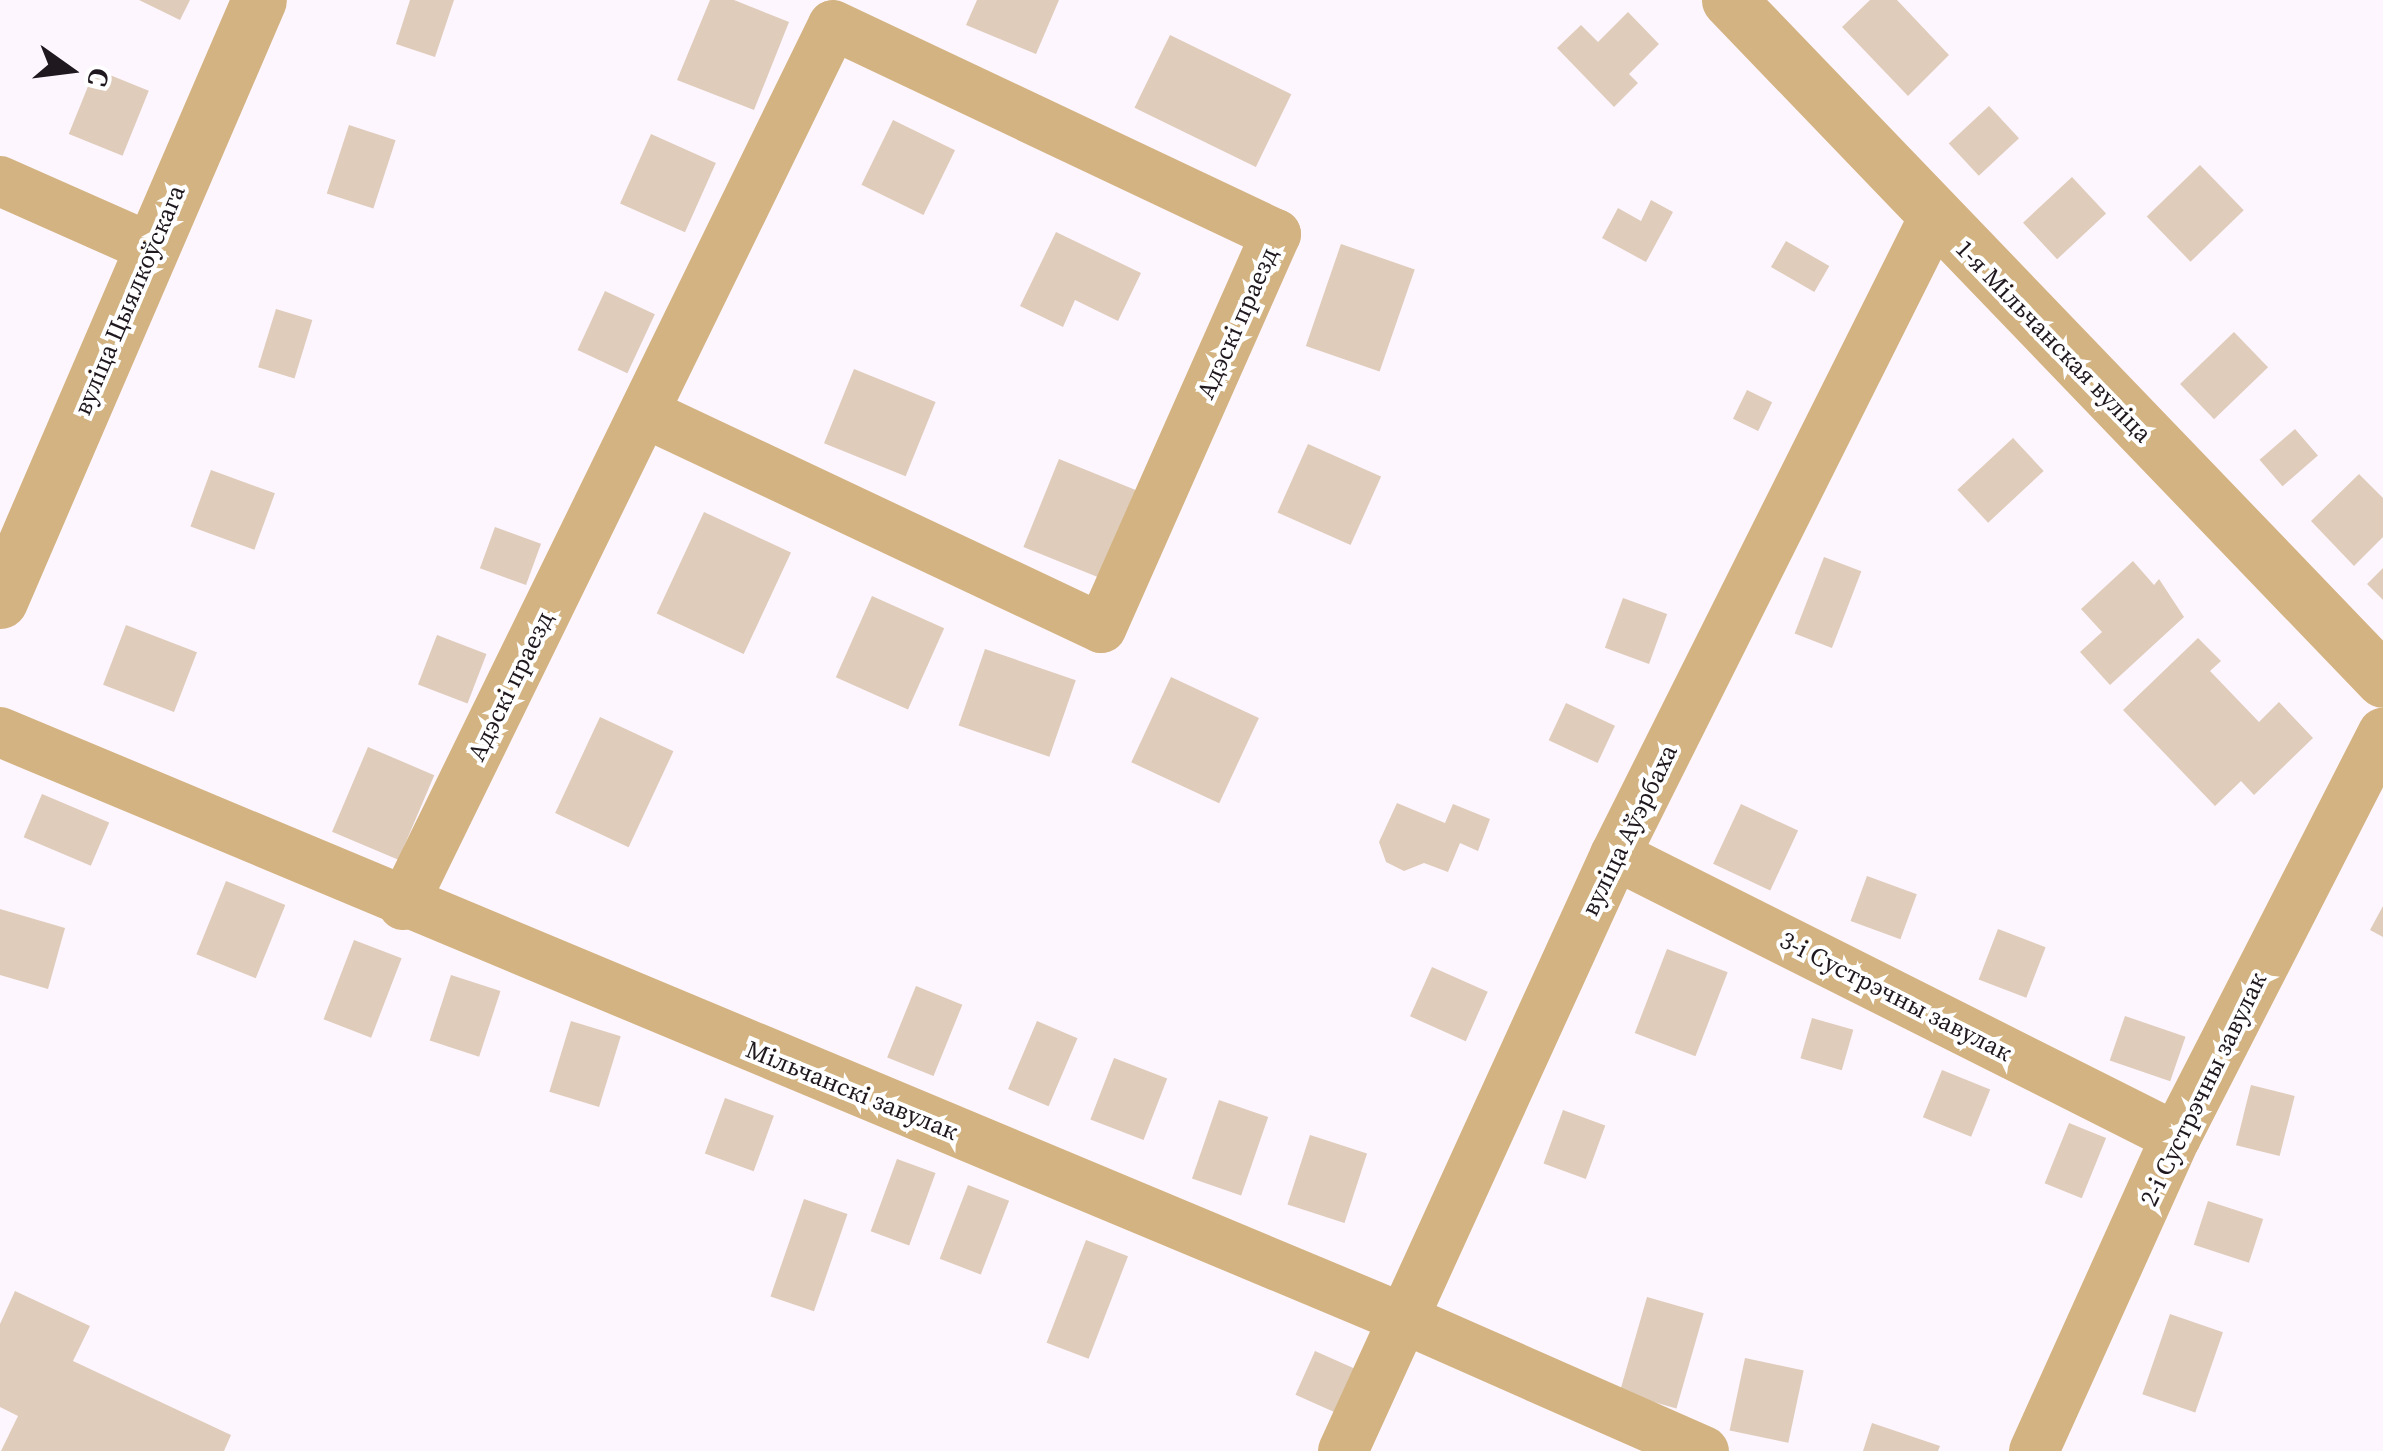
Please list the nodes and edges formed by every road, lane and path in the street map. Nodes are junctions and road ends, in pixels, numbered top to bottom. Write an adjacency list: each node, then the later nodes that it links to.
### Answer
1 (259, 0): 5 (street, вуліца Цыялкоўскага)
2 (1728, 0): 4 (street, 1-я Мільчанская вуліца)
3 (0, 181): 5 (street)
4 (1934, 217): 8 (street, 1-я Мільчанская вуліца); 11 (street, вуліца Аўэрбаха)
5 (151, 248): 7 (street, вуліца Цыялкоўскага)
6 (645, 414): 6 (street, Адэскі праезд); 12 (street, Адэскі праезд)
7 (0, 601)
8 (2383, 680)
9 (0, 732): 12 (street, Мільчанскі завулак)
10 (2383, 733): 13 (street, 2-і Сустрэчны завулак)
11 (1615, 856): 13 (street, 3-і Сустрэчны завулак); 14 (street, вуліца Аўэрбаха)
12 (402, 905): 14 (street, Мільчанскі завулак)
13 (2176, 1137): 17 (street, 2-і Сустрэчны завулак)
14 (1402, 1318): 15 (street, вуліца Аўэрбаха); 16 (street, Мільчанскі завулак)
15 (1344, 1451)
16 (1704, 1451)
17 (2034, 1451)

